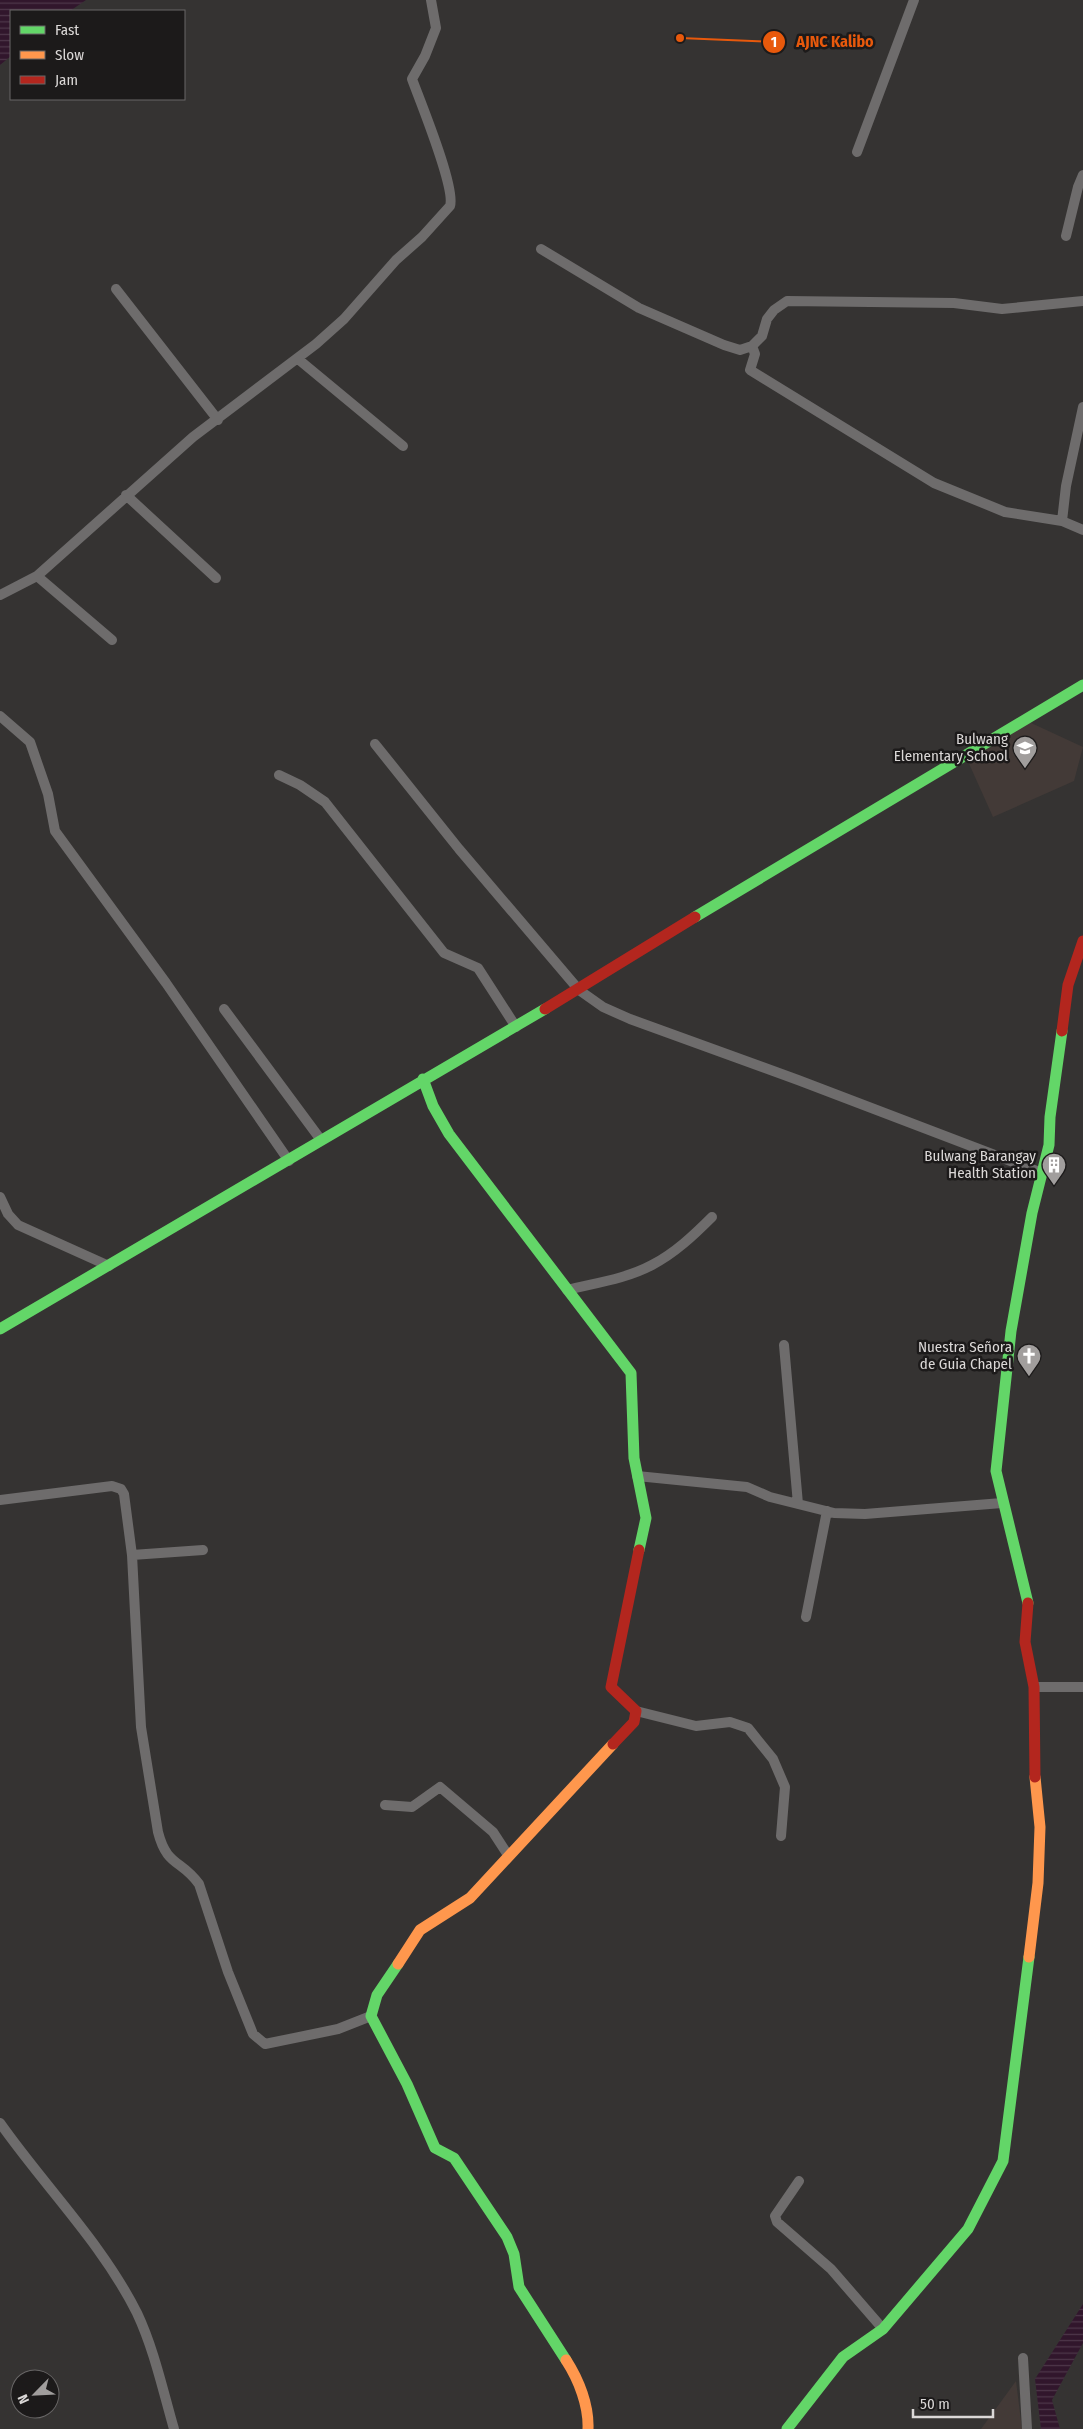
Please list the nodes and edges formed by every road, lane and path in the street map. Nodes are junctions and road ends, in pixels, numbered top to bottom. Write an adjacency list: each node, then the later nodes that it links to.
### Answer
1 (431, 0): 10 (street)
2 (914, 0): 3 (street)
3 (857, 152)
4 (1083, 175): 5 (street)
5 (1066, 236)
6 (541, 249): 9 (street)
7 (116, 289): 12 (street)
8 (1083, 301): 9 (street)
9 (752, 346): 15 (street)
10 (298, 359): 12 (street); 13 (street)
11 (1083, 407): 15 (street)
12 (218, 420): 14 (street)
13 (403, 446)
14 (126, 495): 17 (street); 18 (street)
15 (1062, 521): 16 (street)
16 (1083, 530)
17 (37, 576): 19 (street); 20 (street)
18 (216, 578)
19 (0, 595)
20 (112, 640)
21 (1083, 685): 26 (street)
22 (0, 716): 31 (street)
23 (375, 744): 26 (street)
24 (279, 775): 28 (street)
25 (1083, 941): 32 (street)
26 (579, 990): 28 (street); 32 (street)
27 (224, 1009): 30 (street)
28 (516, 1027): 29 (street)
29 (423, 1079): 30 (street); 36 (street)
30 (321, 1140): 31 (street)
31 (289, 1161): 35 (street)
32 (1042, 1173): 41 (street)
33 (0, 1197): 35 (street)
34 (712, 1217): 36 (street)
35 (109, 1266): 37 (street)
36 (566, 1290): 39 (street)
37 (0, 1329)
38 (784, 1345): 42 (street)
39 (637, 1476): 42 (street); 49 (street)
40 (0, 1500): 45 (street)
41 (1002, 1502): 43 (street); 47 (street)
42 (798, 1504): 43 (street)
43 (827, 1511): 46 (street)
44 (203, 1550): 45 (street)
45 (132, 1554): 53 (street)
46 (806, 1617)
47 (1034, 1687): 48 (street); 56 (street)
48 (1083, 1687)
49 (636, 1711): 51 (street); 52 (street)
50 (385, 1805): 52 (street)
51 (781, 1836)
52 (508, 1855): 53 (street)
53 (371, 2016): 59 (street)
54 (0, 2123): 58 (street)
55 (798, 2181): 56 (street)
56 (883, 2329): 60 (street)
57 (1023, 2358): 61 (street)
58 (172, 2429)
59 (588, 2429)
60 (787, 2429)
61 (1028, 2429)

